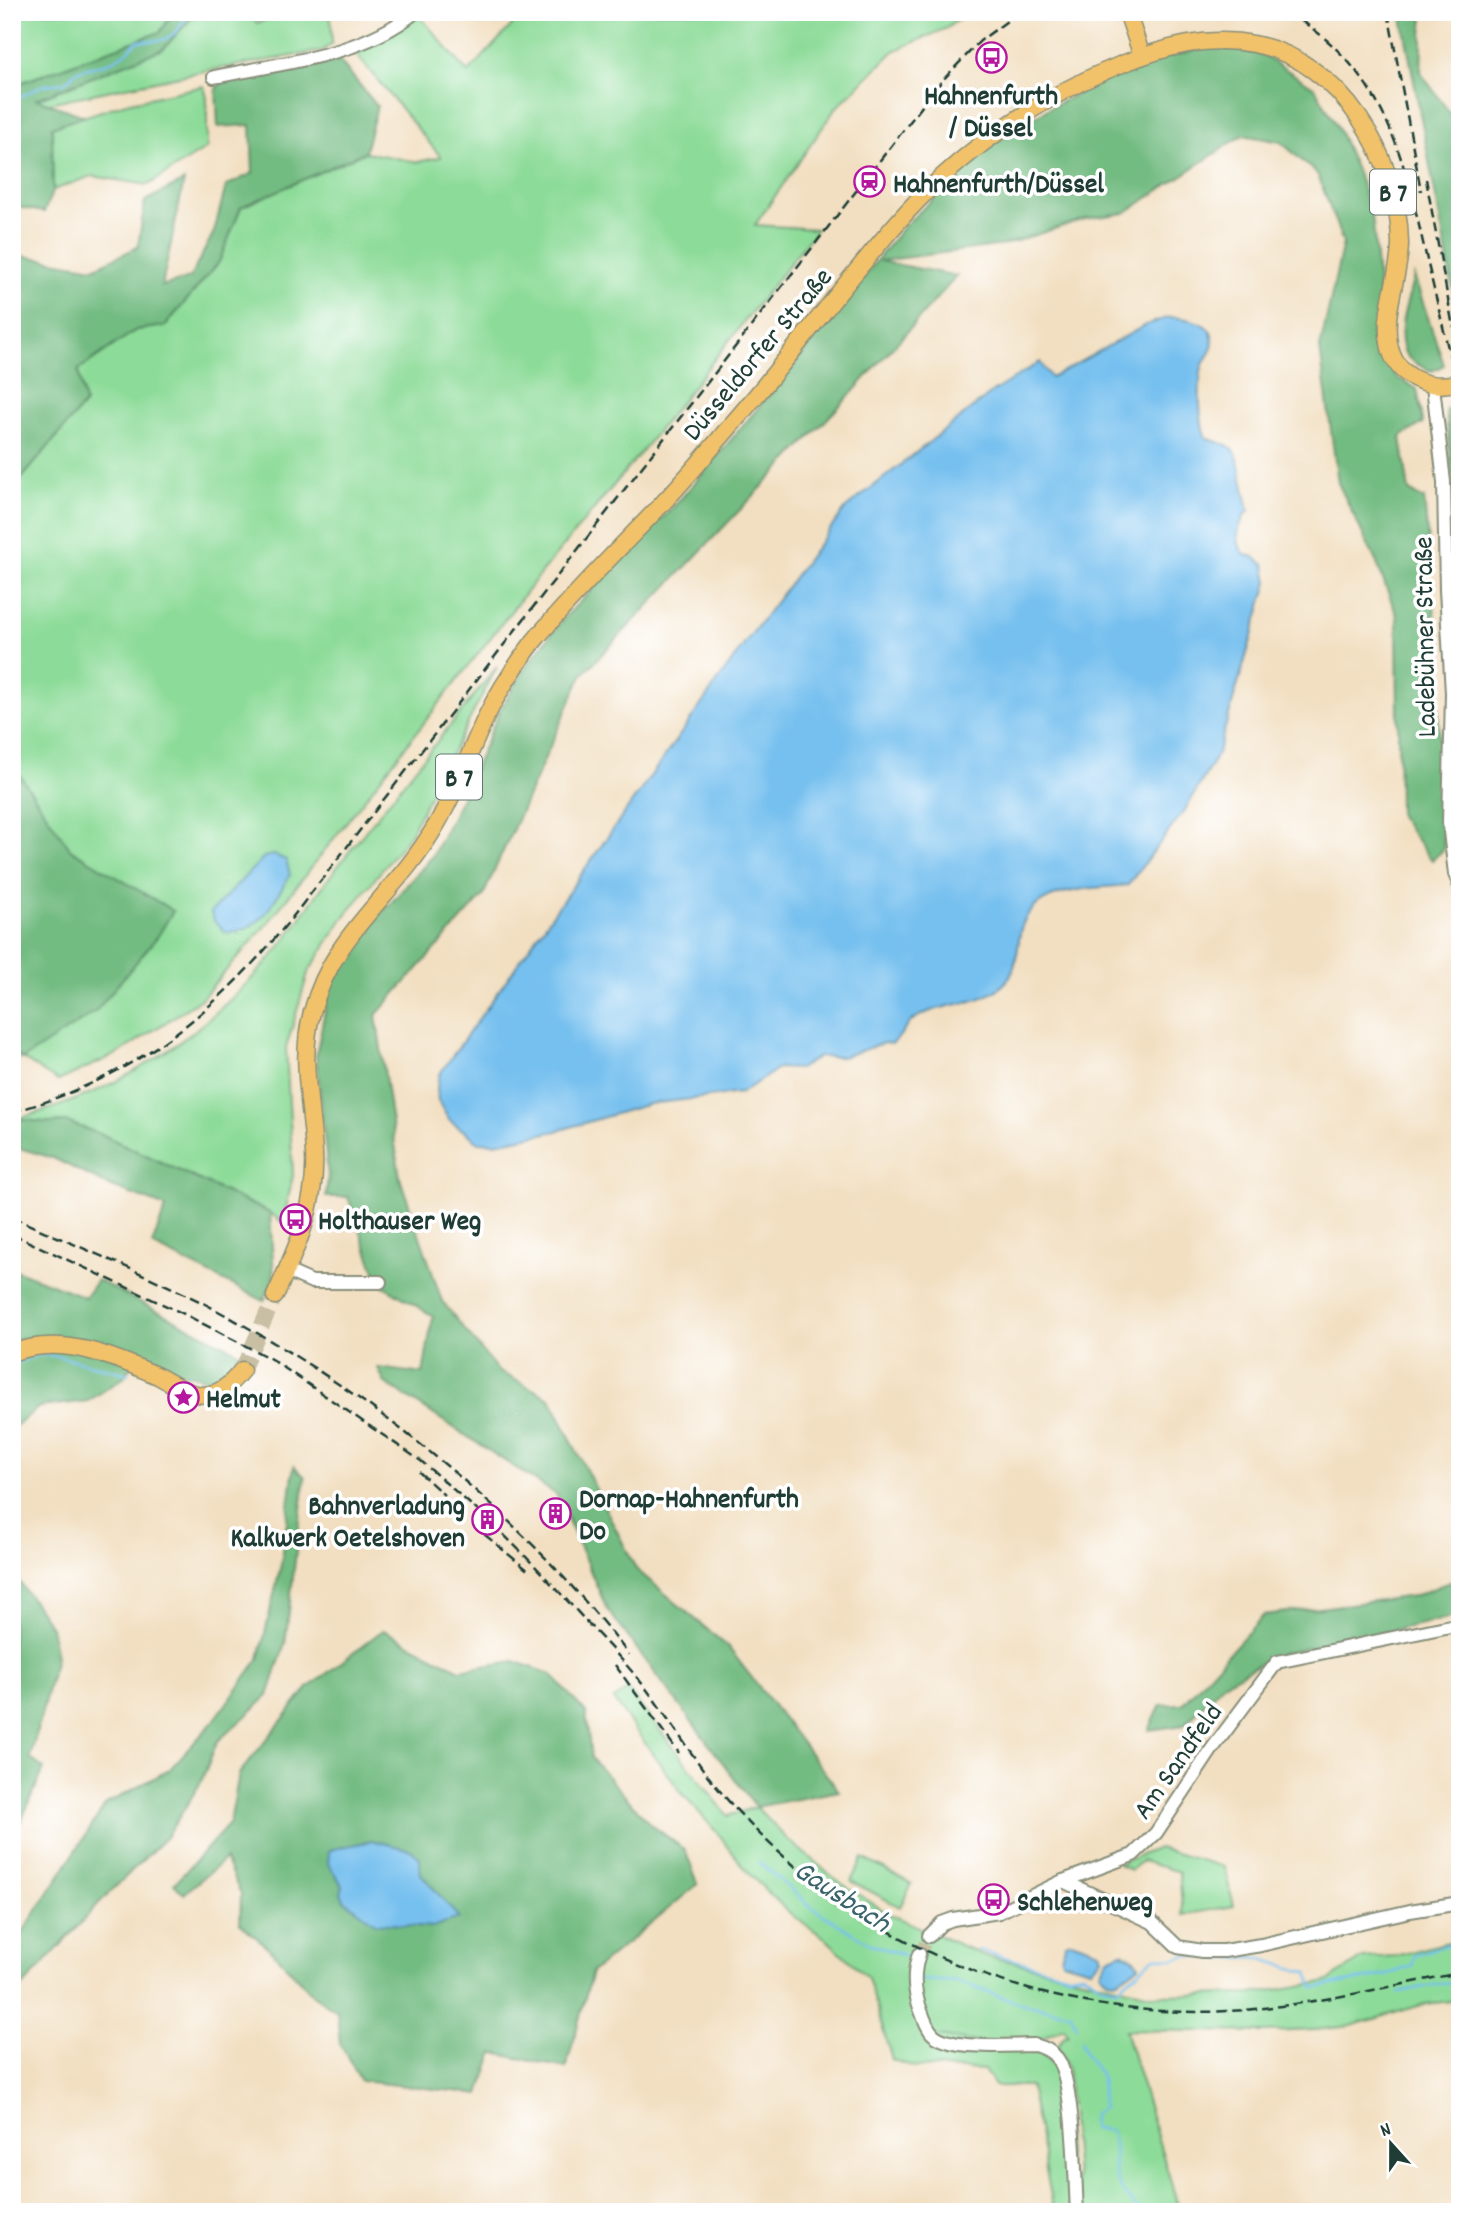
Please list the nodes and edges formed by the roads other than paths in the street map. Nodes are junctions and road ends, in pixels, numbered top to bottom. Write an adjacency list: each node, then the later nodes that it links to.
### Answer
1 (415, 12): 4 (street)
2 (1127, 12): 3 (main road)
3 (1142, 56): 6 (main road, Düsseldorfer Straße / B 7); 8 (main road, Düsseldorfer Straße / B 7)
4 (214, 77)
5 (1460, 382): 6 (main road)
6 (1433, 386): 7 (street, Ladebühner Straße)
7 (1460, 886)
8 (287, 1271): 9 (street); 10 (main road, Düsseldorfer Straße / B 7)
9 (380, 1282)
10 (275, 1296)
11 (12, 1353): 12 (main road)
12 (242, 1370)
13 (1460, 1624): 14 (street, Am Sandfeld)
14 (1063, 1881): 15 (street); 16 (street, Am Sandfeld)
15 (1460, 1903)
16 (929, 1936)
17 (919, 1954): 18 (street)
18 (1077, 2212)

